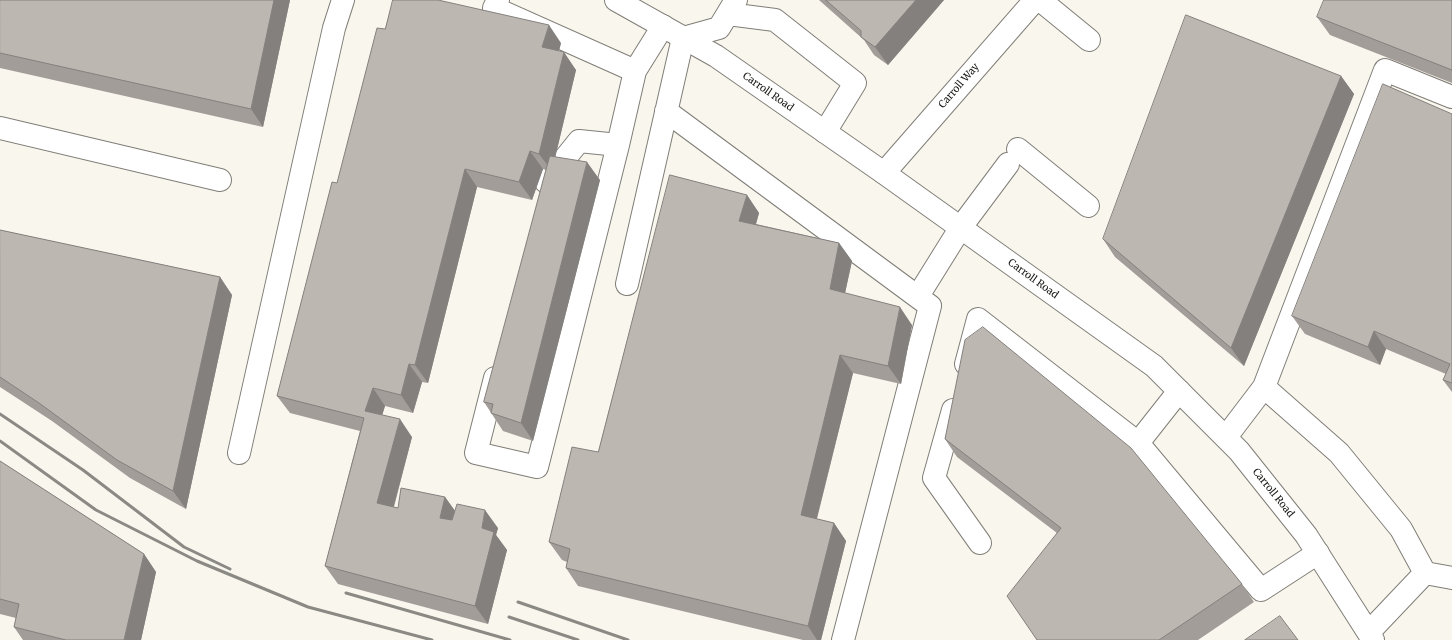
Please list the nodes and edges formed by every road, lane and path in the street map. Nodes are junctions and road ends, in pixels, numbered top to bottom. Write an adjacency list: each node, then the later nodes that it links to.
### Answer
1 (343, 0): 28 (main road)
2 (498, 0): 10 (main road)
3 (616, 0): 7 (main road, Carroll Road)
4 (1034, 0): 16 (main road, Carroll Way)
5 (1040, 0): 9 (main road)
6 (732, 7): 8 (main road); 14 (main road)
7 (663, 26): 8 (main road, Carroll Road); 10 (main road)
8 (683, 38): 12 (main road); 14 (main road, Carroll Road)
9 (1089, 40)
10 (635, 71): 15 (main road)
11 (1452, 97): 24 (main road)
12 (666, 111): 21 (main road); 22 (main road)
13 (0, 128): 17 (main road)
14 (825, 132): 16 (main road, Carroll Road)
15 (618, 145): 18 (main road); 23 (main road)
16 (884, 173): 20 (main road, Carroll Road)
17 (220, 180)
18 (541, 199)
19 (1088, 206): 20 (main road)
20 (960, 227): 22 (main road); 25 (main road, Carroll Road)
21 (627, 284)
22 (918, 296): 34 (main road)
23 (499, 361)
24 (1264, 387): 26 (main road); 31 (main road)
25 (1179, 391): 26 (main road, Carroll Road); 27 (main road)
26 (1226, 437): 30 (main road, Carroll Road)
27 (1138, 443): 29 (main road); 30 (main road)
28 (239, 453)
29 (980, 543)
30 (1318, 553): 33 (main road, Carroll Road)
31 (1425, 573): 32 (main road); 33 (main road)
32 (1452, 578)
33 (1371, 636)
34 (843, 640)

